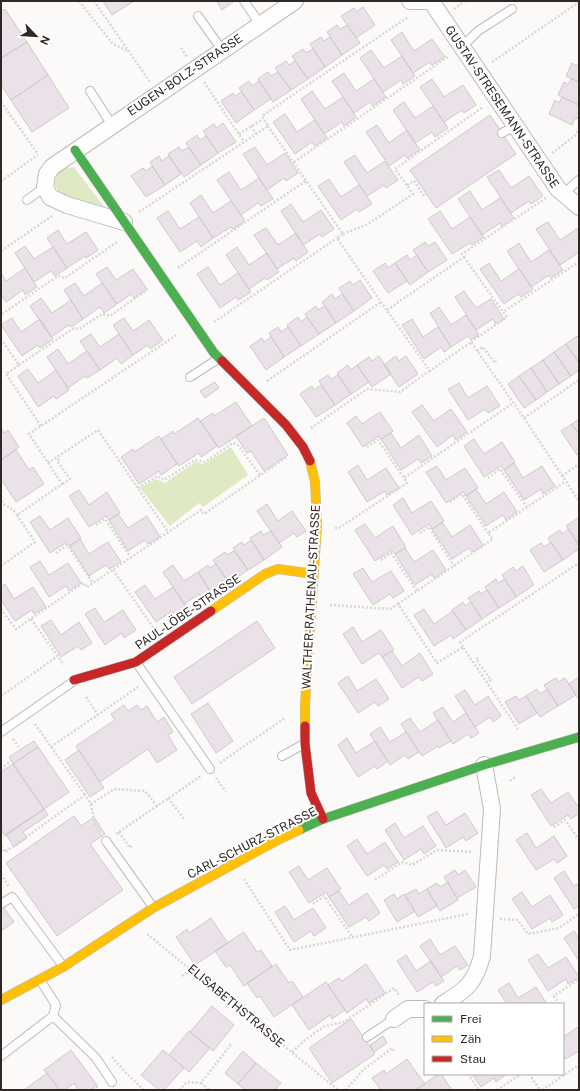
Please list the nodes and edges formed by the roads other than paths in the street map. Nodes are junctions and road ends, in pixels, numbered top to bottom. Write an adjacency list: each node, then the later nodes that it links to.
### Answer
1 (244, 1): 7 (lane)
2 (294, 1): 7 (street, EUGEN-BOLZ-STRASSE)
3 (410, 1): 4 (street)
4 (431, 1): 8 (street, GUSTAV-STRESEMANN-STRASSE)
5 (512, 8): 8 (lane)
6 (198, 16): 9 (lane)
7 (260, 24): 9 (street, EUGEN-BOLZ-STRASSE)
8 (462, 47): 15 (street, GUSTAV-STRESEMANN-STRASSE)
9 (222, 50): 11 (street, EUGEN-BOLZ-STRASSE)
10 (90, 92): 11 (lane)
11 (112, 125): 12 (street, EUGEN-BOLZ-STRASSE)
12 (75, 150): 14 (street); 18 (street, WALTHER-RATHENAU-STRASSE)
13 (579, 180): 15 (lane)
14 (45, 187): 16 (lane); 18 (street)
15 (561, 192): 17 (street, GUSTAV-STRESEMANN-STRASSE)
16 (26, 200)
17 (579, 208)
18 (127, 227): 19 (street, WALTHER-RATHENAU-STRASSE)
19 (219, 359): 20 (lane); 21 (street, WALTHER-RATHENAU-STRASSE)
20 (190, 377)
21 (314, 574): 22 (street, PAUL-LÖBE-STRASSE); 26 (street, WALTHER-RATHENAU-STRASSE)
22 (136, 662): 23 (street, PAUL-LÖBE-STRASSE); 29 (lane)
23 (74, 680): 24 (lane)
24 (1, 732)
25 (579, 737): 28 (street, CARL-SCHURZ-STRASSE)
26 (305, 744): 27 (lane); 30 (street, WALTHER-RATHENAU-STRASSE)
27 (282, 756)
28 (484, 765): 30 (street, CARL-SCHURZ-STRASSE); 37 (street)
29 (212, 771)
30 (323, 819): 33 (street, CARL-SCHURZ-STRASSE)
31 (106, 841): 33 (lane)
32 (1, 904): 34 (lane)
33 (153, 908): 34 (street, CARL-SCHURZ-STRASSE)
34 (63, 967): 35 (street, CARL-SCHURZ-STRASSE)
35 (40, 979): 36 (street, CARL-SCHURZ-STRASSE); 39 (lane)
36 (1, 1000)
37 (445, 1003)
38 (424, 1009): 40 (street)
39 (53, 1016): 42 (lane); 43 (lane)
40 (394, 1019): 41 (lane)
41 (367, 1037)
42 (1, 1056)
43 (112, 1082)

